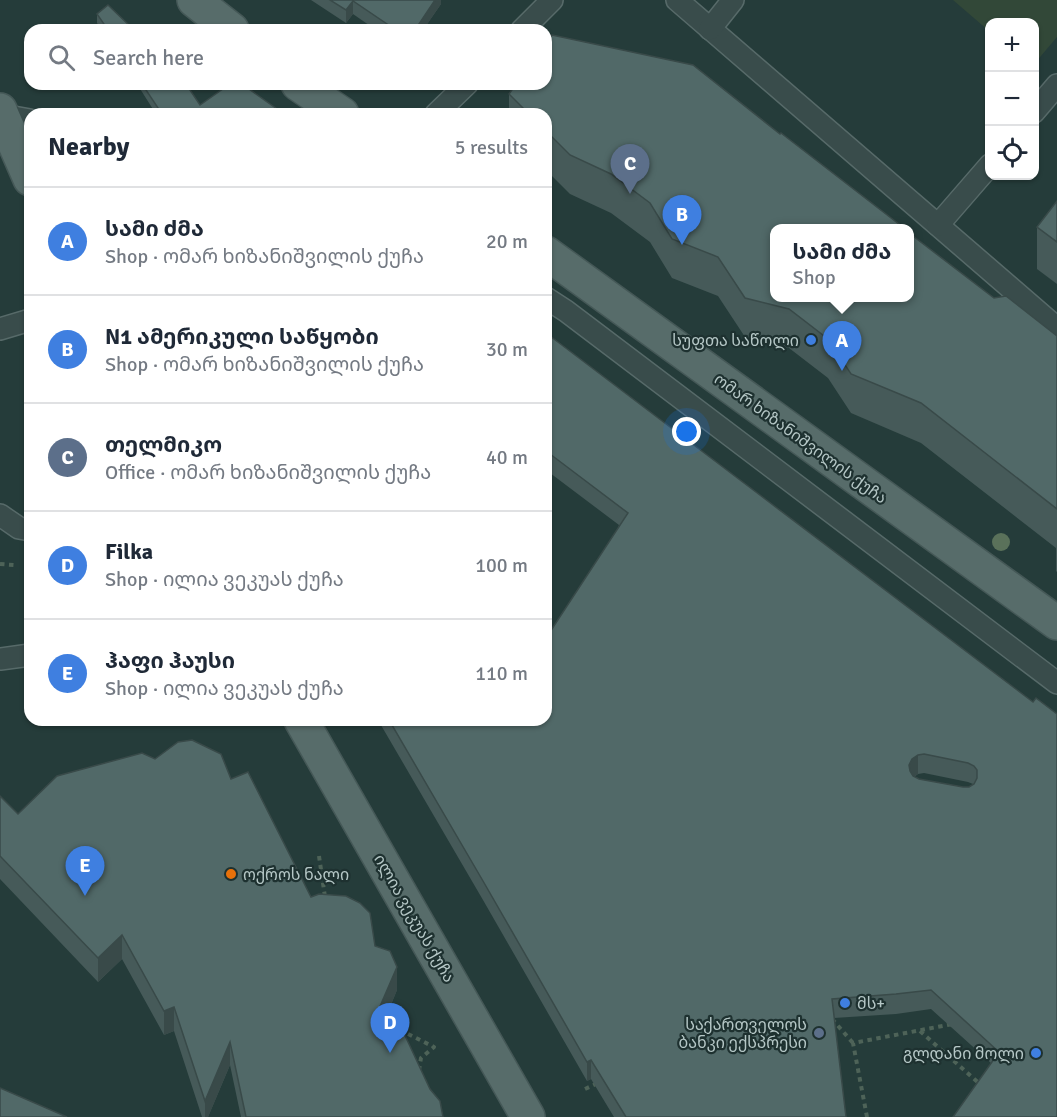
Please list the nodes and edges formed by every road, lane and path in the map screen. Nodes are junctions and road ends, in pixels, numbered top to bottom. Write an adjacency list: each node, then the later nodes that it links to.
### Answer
1 (194, 0): 5 (main road)
2 (552, 0): 6 (lane)
3 (676, 0): 7 (lane)
4 (733, 0): 7 (lane)
5 (224, 24)
6 (528, 24)
7 (710, 29): 19 (lane)
8 (1057, 85): 12 (lane)
9 (300, 90): 13 (lane)
10 (307, 90): 14 (main road)
11 (461, 90): 15 (lane)
12 (1039, 107)
13 (304, 108)
14 (333, 108)
15 (442, 108)
16 (11, 115): 17 (main road)
17 (24, 159)
18 (985, 171): 19 (lane)
19 (938, 225): 23 (lane)
20 (552, 257): 27 (main road, ომარ ხიზანიშვილის ქუჩა)
21 (552, 302): 30 (lane)
22 (24, 322): 24 (lane)
23 (1057, 328)
24 (0, 329)
25 (0, 515): 26 (lane)
26 (24, 529)
27 (1057, 623)
28 (24, 656): 29 (lane)
29 (0, 659)
30 (1057, 682)
31 (304, 726): 43 (main road, ილია ვეკუას ქუჩა)
32 (319, 856): 33 (path)
33 (325, 897)
34 (832, 1018): 38 (path)
35 (963, 1022): 37 (path)
36 (393, 1027): 40 (path)
37 (920, 1031): 38 (path); 42 (path)
38 (854, 1043): 44 (path)
39 (605, 1078): 41 (path)
40 (424, 1079)
41 (585, 1089)
42 (986, 1089)
43 (528, 1117)
44 (867, 1117)

